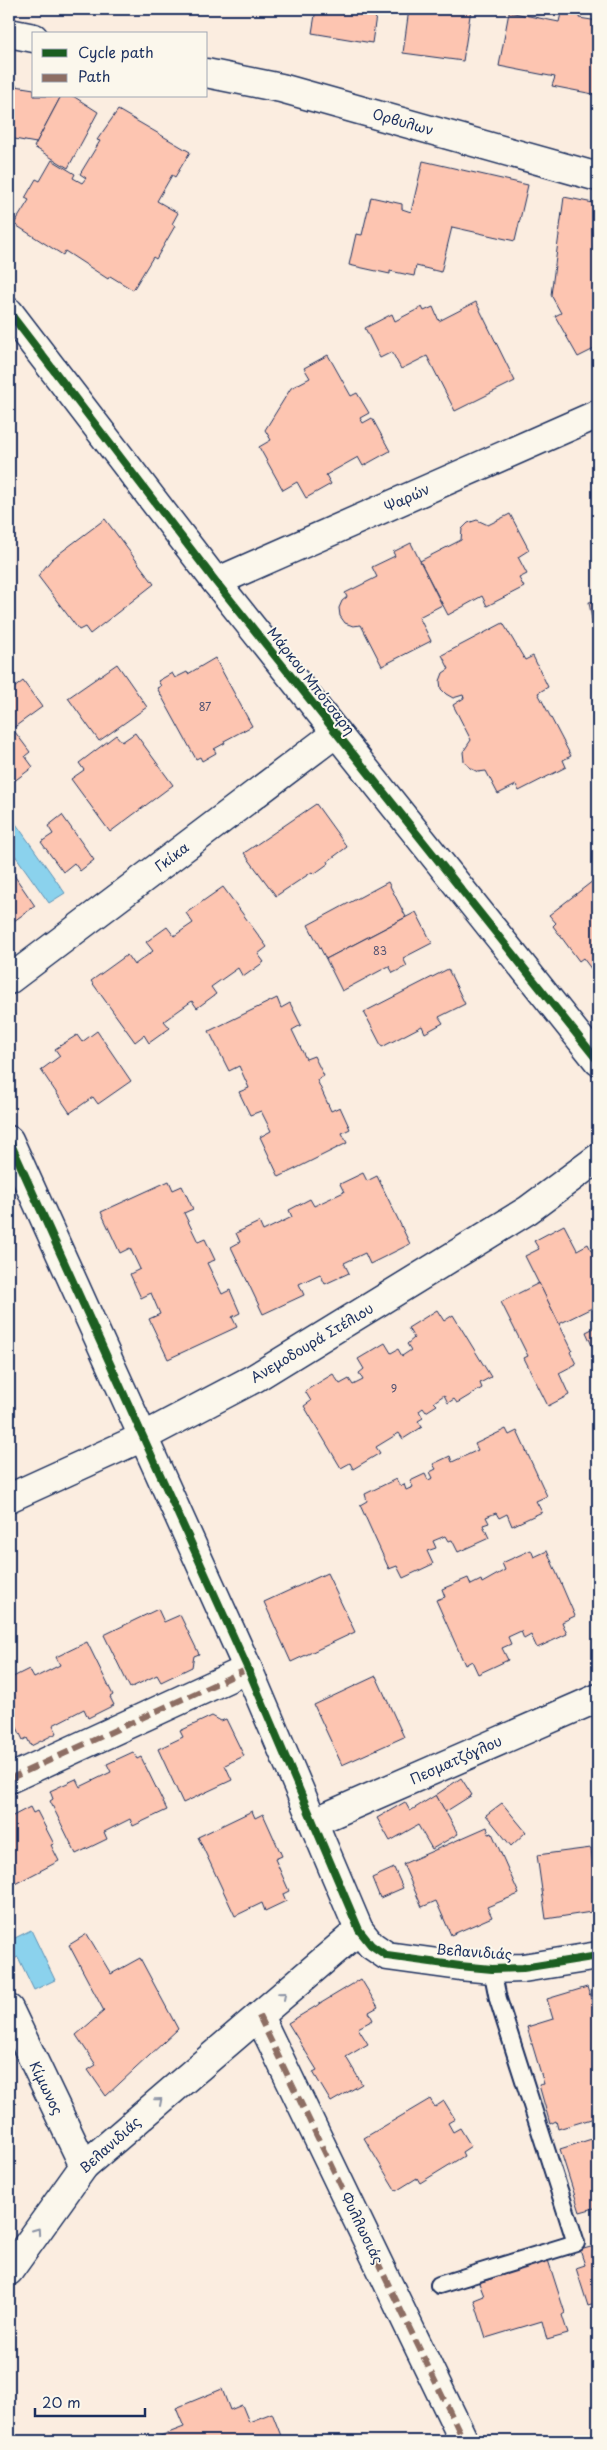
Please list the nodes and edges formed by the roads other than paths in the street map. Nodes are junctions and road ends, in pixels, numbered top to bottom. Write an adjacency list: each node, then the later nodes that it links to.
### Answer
1 (9, 33): 2 (street)
2 (32, 38)
3 (208, 73): 4 (street, Ορβυλων)
4 (598, 177)
5 (9, 312): 7 (street, Μάρκου Μπότσαρη)
6 (598, 414): 7 (street, Ψαρών)
7 (216, 582): 8 (street, Μάρκου Μπότσαρη)
8 (336, 733): 9 (street, Γκίκα); 10 (street, Μάρκου Μπότσαρη)
9 (10, 977)
10 (598, 1059)
11 (9, 1140): 13 (street)
12 (598, 1158): 13 (street, Ανεμοδουρά Στέλιου)
13 (143, 1438): 14 (street, Ανεμοδουρά Στέλιου); 15 (street)
14 (9, 1498)
15 (248, 1669): 17 (street); 18 (street)
16 (598, 1698): 18 (street, Πεσματζόγλου)
17 (9, 1780)
18 (314, 1822): 19 (street)
19 (359, 1930): 21 (street, Βελανιδιάς); 23 (street, Βελανιδιάς, one-way to 19)
20 (598, 1956): 21 (street, Βελανιδιάς)
21 (492, 1969): 26 (lane)
22 (9, 2010): 24 (street, Κίμωνος)
23 (259, 2016): 24 (street, Βελανιδιάς, one-way to 23); 27 (street, Φυλλωσιάς)
24 (84, 2166): 25 (street, Βελανιδιάς, one-way to 24)
25 (9, 2271)
26 (439, 2285)
27 (464, 2441)

